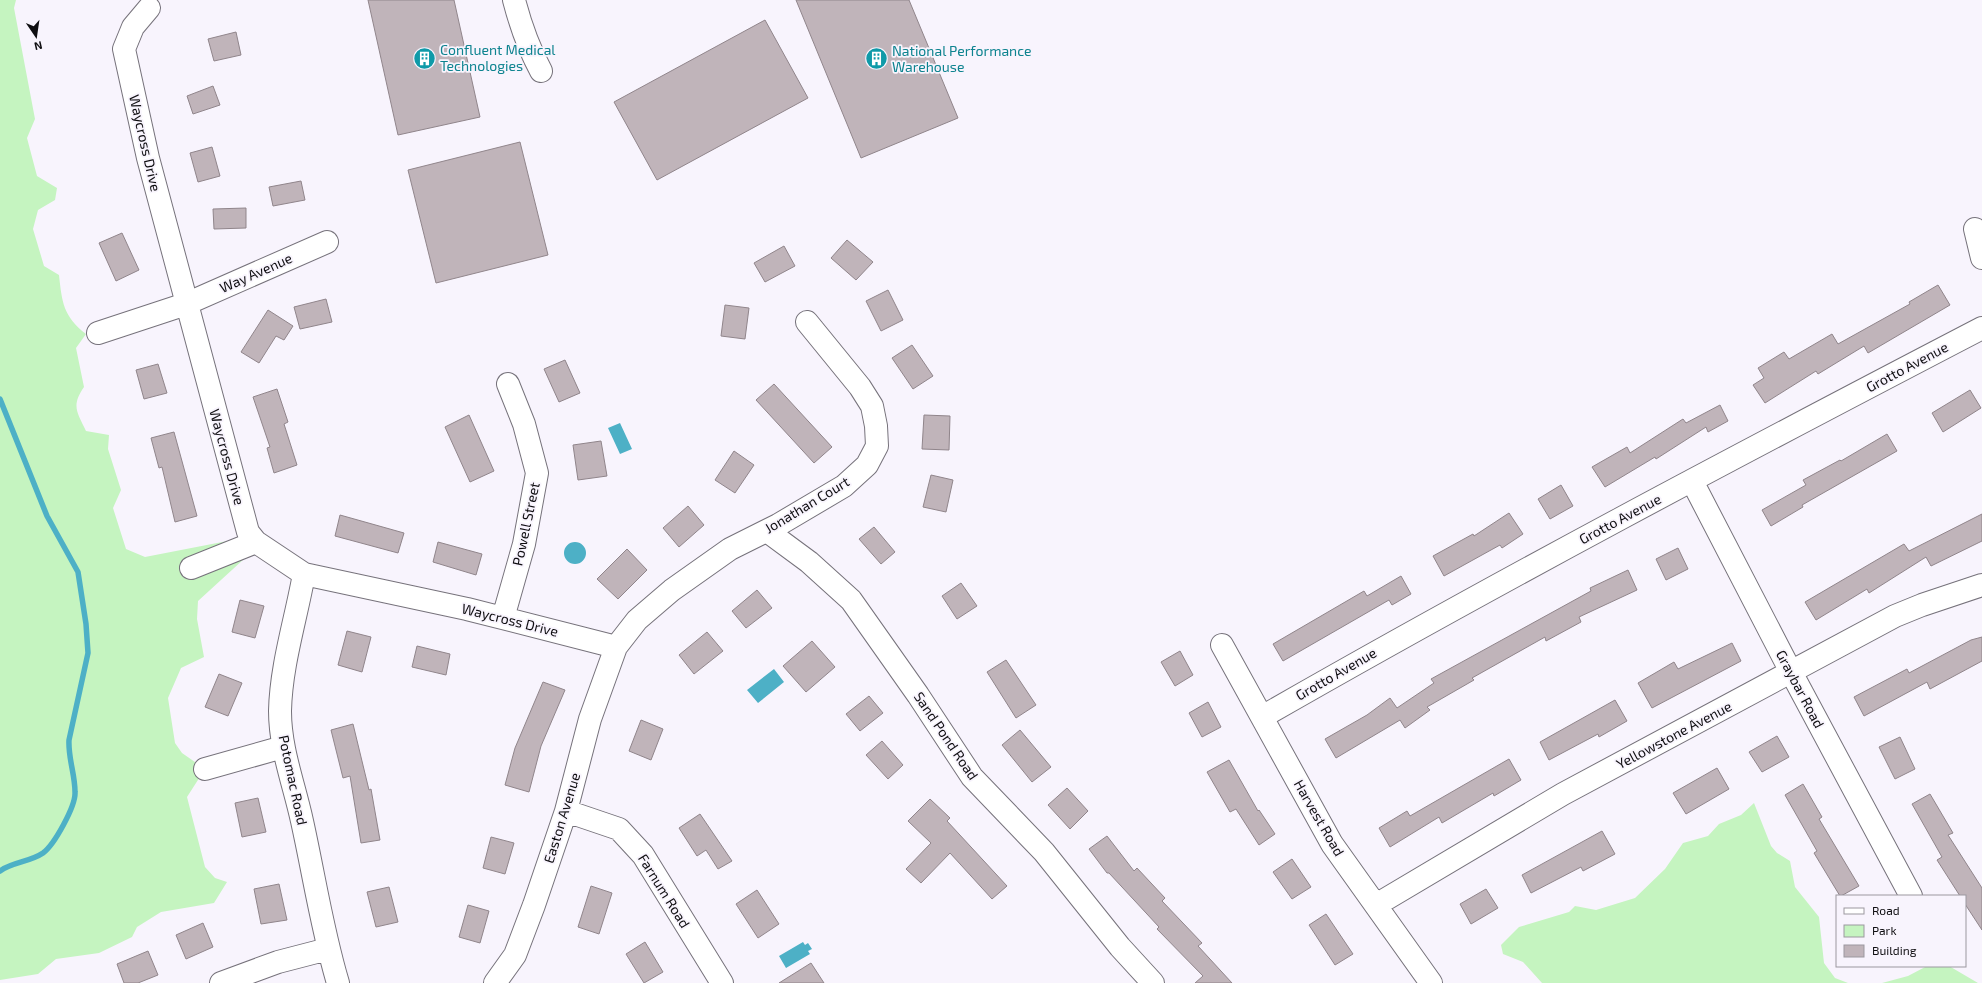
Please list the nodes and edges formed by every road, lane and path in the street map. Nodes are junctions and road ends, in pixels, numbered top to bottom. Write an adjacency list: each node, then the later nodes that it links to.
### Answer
1 (514, 0): 3 (street)
2 (149, 8): 7 (street, Waycross Drive)
3 (541, 72)
4 (1975, 229): 6 (street)
5 (327, 242): 7 (street, Way Avenue)
6 (1982, 258)
7 (186, 304): 10 (street, Way Avenue); 14 (street, Waycross Drive)
8 (807, 322): 13 (street, Jonathan Court)
9 (1982, 328): 12 (street, Grotto Avenue)
10 (98, 333)
11 (508, 384): 18 (street, Powell Street)
12 (1692, 481): 21 (street, Graybar Road); 22 (street, Grotto Avenue)
13 (766, 531): 20 (street, Jonathan Court); 33 (street, Sand Pond Road)
14 (256, 542): 15 (street); 16 (street, Waycross Drive)
15 (191, 568)
16 (304, 574): 18 (street, Waycross Drive); 23 (street, Potomac Road)
17 (1982, 585): 21 (street, Yellowstone Avenue)
18 (503, 618): 20 (street, Waycross Drive)
19 (1222, 645): 22 (street, Harvest Road)
20 (616, 647): 25 (street, Easton Avenue)
21 (1791, 672): 26 (street, Graybar Road); 27 (street, Yellowstone Avenue)
22 (1262, 717): 27 (street, Harvest Road)
23 (283, 747): 24 (street); 28 (street, Potomac Road)
24 (205, 769)
25 (566, 811): 31 (street, Easton Avenue); 32 (street, Farnum Road)
26 (1910, 895)
27 (1376, 906): 34 (street, Harvest Road)
28 (328, 949): 29 (street); 30 (street, Potomac Road)
29 (221, 983)
30 (338, 983)
31 (495, 983)
32 (722, 983)
33 (1153, 983)
34 (1431, 983)

